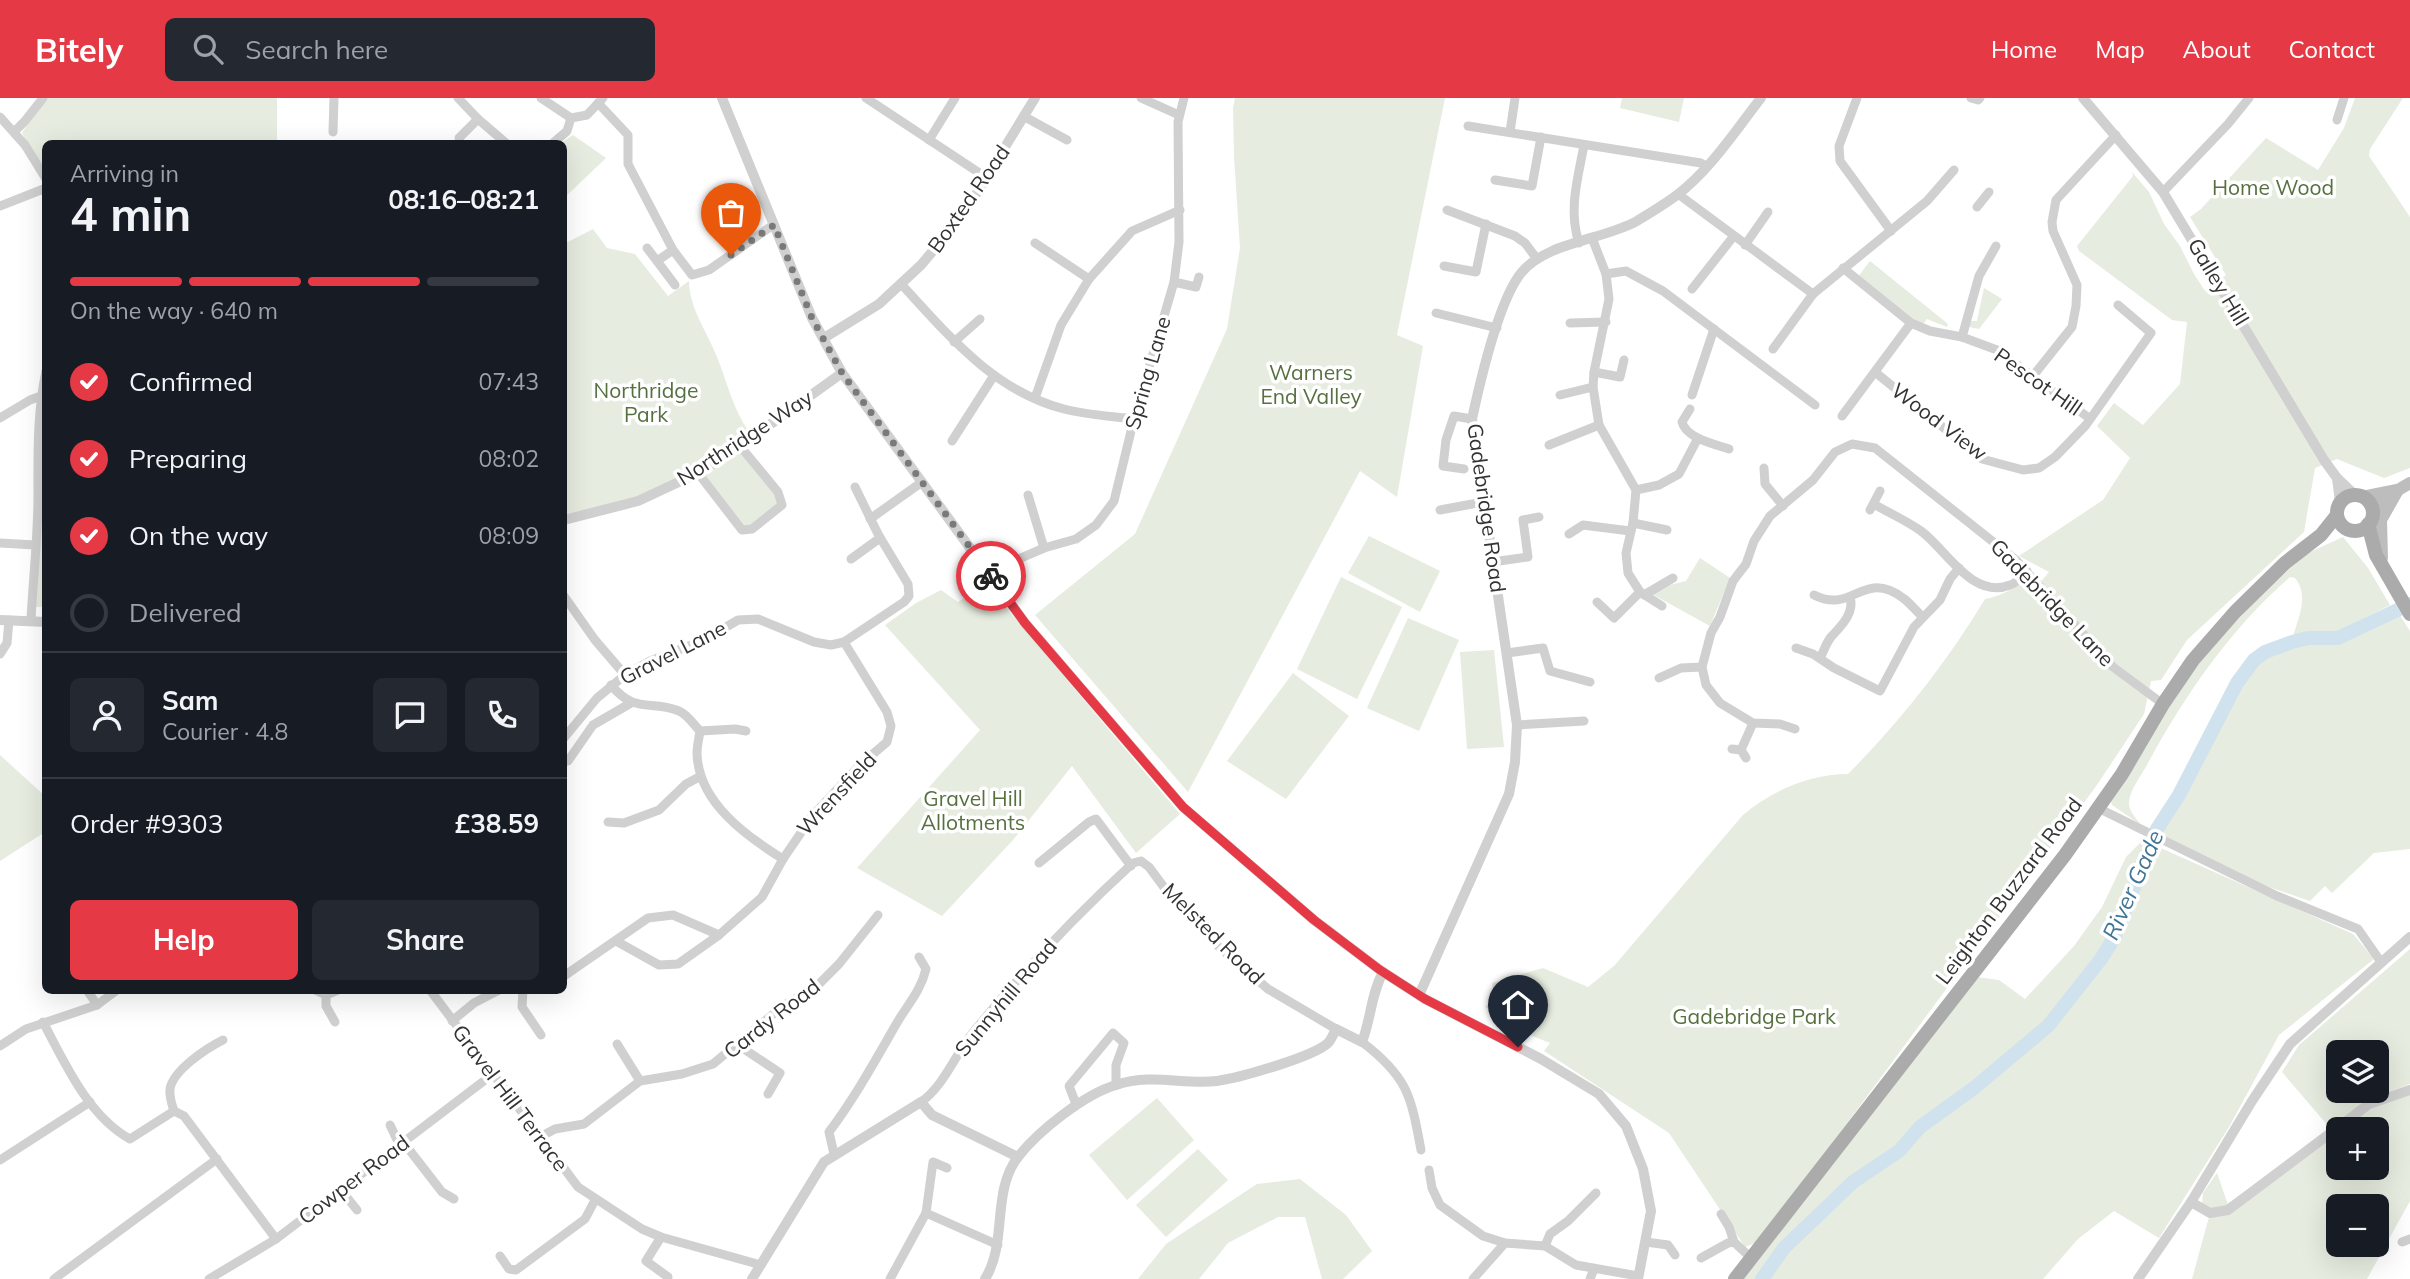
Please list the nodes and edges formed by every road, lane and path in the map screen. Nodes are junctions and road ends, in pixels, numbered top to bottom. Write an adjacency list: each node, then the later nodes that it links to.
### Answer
1 (43, 98): 27 (street)
2 (334, 98): 28 (street)
3 (458, 98): 24 (street)
4 (541, 98): 23 (street)
5 (722, 98): 53 (street)
6 (956, 98): 36 (street)
7 (1035, 98): 22 (street, Boxted Road)
8 (1141, 98): 20 (street)
9 (1184, 98): 20 (street, Spring Lane)
10 (1515, 98): 29 (street)
11 (1761, 98): 38 (street, Gadebridge Road)
12 (1857, 98): 54 (street)
13 (1971, 98): 14 (street)
14 (1980, 98)
15 (2083, 98): 30 (street, Galley Hill)
16 (2249, 98): 44 (street)
17 (2344, 98): 25 (street)
18 (871, 100): 36 (street)
19 (601, 101): 23 (street); 62 (street)
20 (1180, 115): 49 (street, Spring Lane)
21 (0, 117): 27 (street)
22 (1025, 117): 33 (street); 41 (street, Boxted Road)
23 (571, 118): 35 (street)
24 (478, 119): 32 (street); 34 (street)
25 (2337, 120)
26 (1468, 127): 29 (street)
27 (15, 131): 40 (street)
28 (334, 132)
29 (1510, 132): 31 (street)
30 (2116, 135): 44 (street, Galley Hill); 91 (street)
31 (1541, 137): 37 (street); 42 (street)
32 (459, 138)
33 (1067, 139)
34 (502, 140)
35 (557, 140)
36 (929, 140): 41 (street)
37 (1584, 145): 38 (street); 58 (street)
38 (1706, 166): 46 (street, Gadebridge Road)
39 (1954, 170): 54 (street)
40 (42, 172)
41 (987, 178): 72 (street, Boxted Road)
42 (1495, 180)
43 (42, 189): 47 (street)
44 (2163, 191): 115 (street, Galley Hill)
45 (1989, 192): 48 (street)
46 (1678, 194): 55 (street); 56 (street, Gadebridge Road)
47 (0, 206)
48 (1977, 207)
49 (1180, 210): 69 (street); 70 (street, Spring Lane)
50 (1447, 210): 52 (street)
51 (1768, 212): 59 (street)
52 (1486, 224): 63 (street); 65 (street)
53 (774, 225): 62 (street); 84 (street)
54 (1891, 231): 66 (street)
55 (1733, 237): 59 (street); 73 (street)
56 (1592, 238): 58 (street, Gadebridge Road); 67 (street)
57 (1035, 243): 69 (street)
58 (1579, 243): 63 (street, Gadebridge Road)
59 (1745, 245): 74 (street)
60 (1996, 247): 83 (street)
61 (648, 248): 64 (street)
62 (673, 250): 64 (street)
63 (1537, 259): 81 (street, Gadebridge Road)
64 (657, 261): 71 (street)
65 (1444, 266)
66 (1843, 268): 74 (street); 80 (street, Pescot Hill)
67 (1606, 274): 79 (street); 82 (street)
68 (1199, 277): 70 (street)
69 (1089, 279): 98 (street)
70 (1174, 282): 104 (street, Spring Lane)
71 (675, 285)
72 (902, 285): 84 (street, Boxted Road); 85 (street)
73 (1692, 289)
74 (1813, 294): 86 (street)
75 (2118, 305): 103 (street, Wood View)
76 (1436, 313): 81 (street)
77 (980, 319): 85 (street)
78 (1570, 323): 79 (street)
79 (1606, 323): 88 (street)
80 (1911, 323): 83 (street, Pescot Hill); 89 (street)
81 (1497, 328): 105 (street, Gadebridge Road)
82 (1714, 329): 96 (street); 99 (street)
83 (1962, 337): 91 (street, Pescot Hill)
84 (824, 338): 90 (street)
85 (954, 342): 92 (street)
86 (1773, 349)
87 (1624, 360): 88 (street)
88 (1594, 372): 93 (street)
89 (1875, 372): 101 (street); 103 (street, Wood View)
90 (842, 373): 110 (street, Northridge Way); 116 (street)
91 (2033, 376): 103 (street, Pescot Hill)
92 (993, 377): 98 (street); 108 (street)
93 (1593, 387): 95 (street); 106 (street)
94 (42, 391): 97 (street)
95 (1560, 395)
96 (1692, 395)
97 (41, 396): 102 (street); 132 (street)
98 (1035, 398): 104 (street)
99 (1815, 405)
100 (1690, 409): 107 (street)
101 (1842, 416)
102 (0, 418)
103 (2089, 418)
104 (1134, 419): 141 (street, Spring Lane)
105 (1472, 419): 113 (street); 124 (street, Gadebridge Road)
106 (1599, 425): 109 (street); 120 (street)
107 (1698, 438): 111 (street); 120 (street)
108 (952, 441)
109 (1549, 444)
110 (740, 446): 114 (street, Northridge Way); 114 (street)
111 (1729, 449)
112 (1764, 468): 125 (street)
113 (1464, 469)
114 (698, 473): 130 (street, Northridge Way)
115 (2337, 478): 123 (street, Galley Hill); 126 (street, Galley Hill)
116 (922, 482): 131 (street); 148 (street)
117 (2410, 483): 119 (main road)
118 (855, 487): 131 (street)
119 (2398, 490): 123 (main road); 129 (main road); 147 (main road)
120 (1636, 491): 133 (street)
121 (1880, 491): 145 (street)
122 (1028, 495): 141 (street)
123 (2358, 496): 126 (main road); 129 (main road)
124 (1483, 502): 127 (street); 144 (street, Gadebridge Road)
125 (1783, 506): 146 (street, Gadebridge Lane); 168 (street)
126 (2339, 509): 135 (main road); 137 (main road, Leighton Buzzard Road)
127 (1440, 510)
128 (1539, 517): 144 (street)
129 (2370, 518): 135 (main road); 142 (main road)
130 (567, 519)
131 (870, 519): 138 (street)
132 (41, 525): 140 (street)
133 (1632, 527): 134 (street); 136 (street); 150 (street)
134 (1667, 530)
135 (2349, 530): 137 (main road, Leighton Buzzard Road); 142 (main road)
136 (1569, 534)
137 (2321, 536): 174 (main road, Leighton Buzzard Road)
138 (880, 538): 143 (street); 163 (street)
139 (0, 543): 140 (street)
140 (35, 545): 160 (street)
141 (1044, 548): 148 (street, Spring Lane)
142 (2376, 555): 147 (main road)
143 (851, 559)
144 (1492, 562): 165 (street, Gadebridge Road)
145 (1959, 568): 146 (street); 157 (street)
146 (2027, 571): 174 (street, Gadebridge Lane)
147 (2384, 571): 156 (main road)
148 (992, 577): 197 (street)
149 (1673, 578): 150 (street)
150 (1642, 593): 155 (street); 158 (street)
151 (1814, 595): 152 (street)
152 (1850, 597): 157 (street); 167 (street)
153 (1597, 602): 158 (street)
154 (567, 603): 169 (street)
155 (1662, 606)
156 (2410, 614)
157 (1923, 617): 167 (street)
158 (1614, 618): 162 (street)
159 (5, 620): 160 (street); 166 (street)
160 (31, 620): 161 (street)
161 (42, 621)
162 (1609, 627)
163 (844, 642): 169 (street, Gravel Lane); 187 (street, Wrensfield)
164 (1796, 648): 167 (street)
165 (1507, 653): 171 (street); 177 (street, Gadebridge Road)
166 (0, 654)
167 (1820, 658)
168 (1702, 667): 170 (street); 176 (street)
169 (625, 675): 172 (street, Gravel Lane)
170 (1659, 678)
171 (1590, 682)
172 (611, 685): 173 (street); 181 (street, Gravel Lane)
173 (631, 703): 179 (street); 183 (street, Gravel Lane)
174 (2164, 704): 185 (main road, Leighton Buzzard Road)
175 (1584, 720): 177 (street)
176 (1752, 723): 178 (street); 182 (street)
177 (1517, 725): 199 (street, Gadebridge Road)
178 (1795, 729)
179 (700, 731): 180 (street); 184 (street)
180 (746, 731)
181 (567, 735)
182 (1740, 753)
183 (567, 761)
184 (701, 776): 186 (street); 187 (street)
185 (2098, 808): 196 (street); 254 (main road, Leighton Buzzard Road)
186 (608, 822)
187 (783, 859): 192 (street, Wrensfield)
188 (1141, 861): 190 (street, Sunnyhill Road); 210 (street, Melsted Road)
189 (1039, 863): 190 (street)
190 (1131, 866): 223 (street, Sunnyhill Road)
191 (878, 915): 215 (street, Cardy Road)
192 (719, 935): 194 (street); 194 (street, Wrensfield)
193 (2410, 937): 196 (street)
194 (617, 941): 198 (street)
195 (919, 957): 230 (street)
196 (2381, 962): 240 (street)
197 (1383, 972): 199 (street); 213 (street)
198 (567, 974)
199 (1420, 993): 246 (street)
200 (90, 994): 206 (street)
201 (112, 994): 206 (street)
202 (433, 994): 207 (street, Gravel Hill Terrace)
203 (491, 994): 207 (street)
204 (523, 994): 211 (street)
205 (326, 995): 209 (street)
206 (97, 1005): 208 (street)
207 (452, 1021): 217 (street, Gravel Hill Terrace)
208 (43, 1022): 216 (street); 222 (street)
209 (335, 1022)
210 (1336, 1029): 213 (street, Melsted Road); 219 (street)
211 (541, 1035)
212 (223, 1040): 225 (street)
213 (1362, 1042): 229 (street)
214 (617, 1044): 218 (street)
215 (738, 1045): 218 (street, Cardy Road); 221 (street)
216 (0, 1046)
217 (493, 1074): 227 (street, Gravel Hill Terrace); 228 (street, Cowper Road)
218 (640, 1081): 227 (street, Cardy Road)
219 (1116, 1084): 224 (street); 224 (street)
220 (2410, 1090): 240 (street)
221 (768, 1094)
222 (90, 1102): 225 (street); 233 (street)
223 (921, 1102): 230 (street, Sunnyhill Road); 231 (street)
224 (1076, 1104): 231 (street)
225 (174, 1111): 232 (street)
226 (390, 1125): 228 (street)
227 (540, 1137): 239 (street, Gravel Hill Terrace)
228 (402, 1144): 236 (street, Cowper Road); 238 (street)
229 (1421, 1150)
230 (834, 1154): 255 (street)
231 (1018, 1157): 249 (street)
232 (216, 1159): 245 (street); 260 (street)
233 (0, 1160)
234 (947, 1168): 242 (street)
235 (1429, 1170): 248 (street)
236 (341, 1190): 241 (street); 245 (street, Cowper Road)
237 (1596, 1193): 250 (street)
238 (454, 1199)
239 (595, 1200): 244 (street, Gravel Hill Terrace); 252 (street)
240 (2191, 1202): 268 (street)
241 (357, 1210)
242 (926, 1213): 249 (street); 263 (street)
243 (1721, 1214): 247 (street)
244 (661, 1237): 255 (street, Gravel Hill Terrace); 258 (street)
245 (276, 1239): 257 (street, Cowper Road)
246 (1646, 1242): 251 (street); 259 (street)
247 (1734, 1242): 253 (street); 254 (street)
248 (1505, 1243): 250 (street); 265 (street)
249 (998, 1245): 264 (street)
250 (1545, 1246): 256 (street)
251 (1675, 1255)
252 (500, 1256)
253 (1701, 1258)
254 (1752, 1259): 267 (main road, Leighton Buzzard Road)
255 (761, 1265): 262 (street)
256 (1594, 1269): 259 (street); 266 (street)
257 (225, 1275): 261 (street, Cowper Road)
258 (668, 1277)
259 (1638, 1278)
260 (54, 1279)
261 (209, 1279)
262 (752, 1279)
263 (890, 1279)
264 (985, 1279)
265 (1473, 1279)
266 (1590, 1279)
267 (1735, 1279)
268 (2138, 1279)

